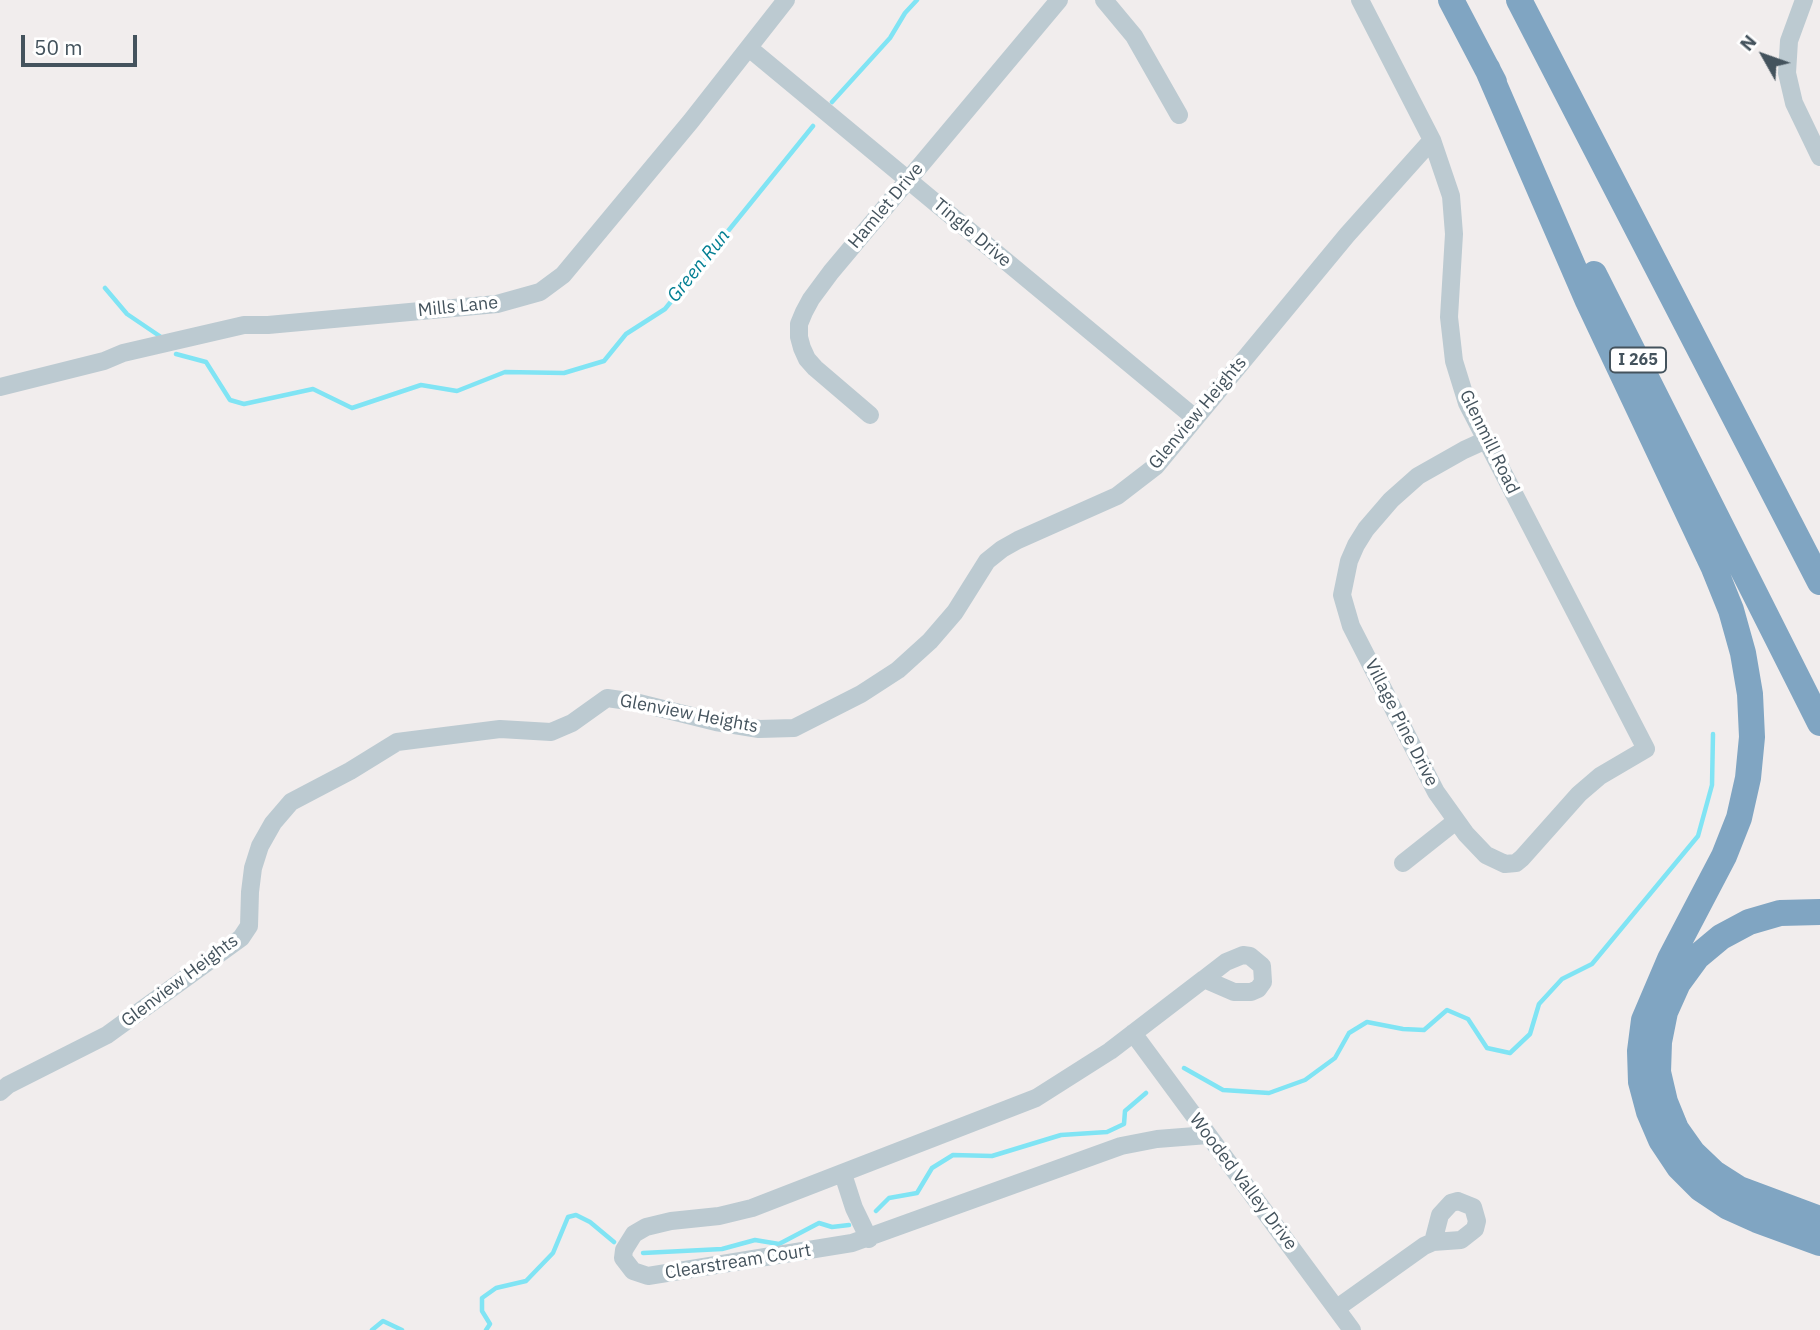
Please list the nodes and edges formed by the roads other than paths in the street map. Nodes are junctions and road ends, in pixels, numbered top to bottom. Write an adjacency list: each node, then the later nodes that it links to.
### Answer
1 (1059, 0): 13 (street, Hamlet Drive)
2 (1104, 0): 10 (street)
3 (1360, 0): 11 (street, Glenmill Road)
4 (1451, 0): 9 (highway, I 265)
5 (1519, 0): 18 (highway)
6 (1804, 0): 12 (street)
7 (777, 3): 8 (street, Mills Lane)
8 (749, 48): 13 (street, Tingle Drive); 14 (street, Mills Lane)
9 (1487, 68): 19 (highway, I 265); 32 (highway)
10 (1179, 115)
11 (1432, 140): 16 (street, Glenview Heights); 17 (street, Glenmill Road)
12 (1820, 157)
13 (908, 180): 15 (street, Hamlet Drive); 16 (street, Tingle Drive)
14 (0, 387)
15 (870, 415)
16 (1195, 418): 26 (street, Glenview Heights)
17 (1486, 440): 20 (street, Glenmill Road); 21 (street, Village Pine Drive)
18 (1820, 582)
19 (1820, 723)
20 (1646, 749): 21 (street, Village Pine Drive)
21 (1456, 821): 22 (street)
22 (1402, 863)
23 (1820, 912): 29 (highway)
24 (1204, 979): 25 (street, Clearstream Court)
25 (1133, 1033): 27 (street, Wooded Valley Drive); 28 (street, Clearstream Court)
26 (0, 1092)
27 (1208, 1135): 30 (street, Clearstream Court); 33 (street, Wooded Valley Drive)
28 (843, 1174): 30 (street); 30 (street, Clearstream Court)
29 (1820, 1219)
30 (869, 1239)
31 (1433, 1242): 33 (street)
32 (1820, 1243)
33 (1337, 1308): 34 (street, Wooded Valley Drive)
34 (1352, 1330)

